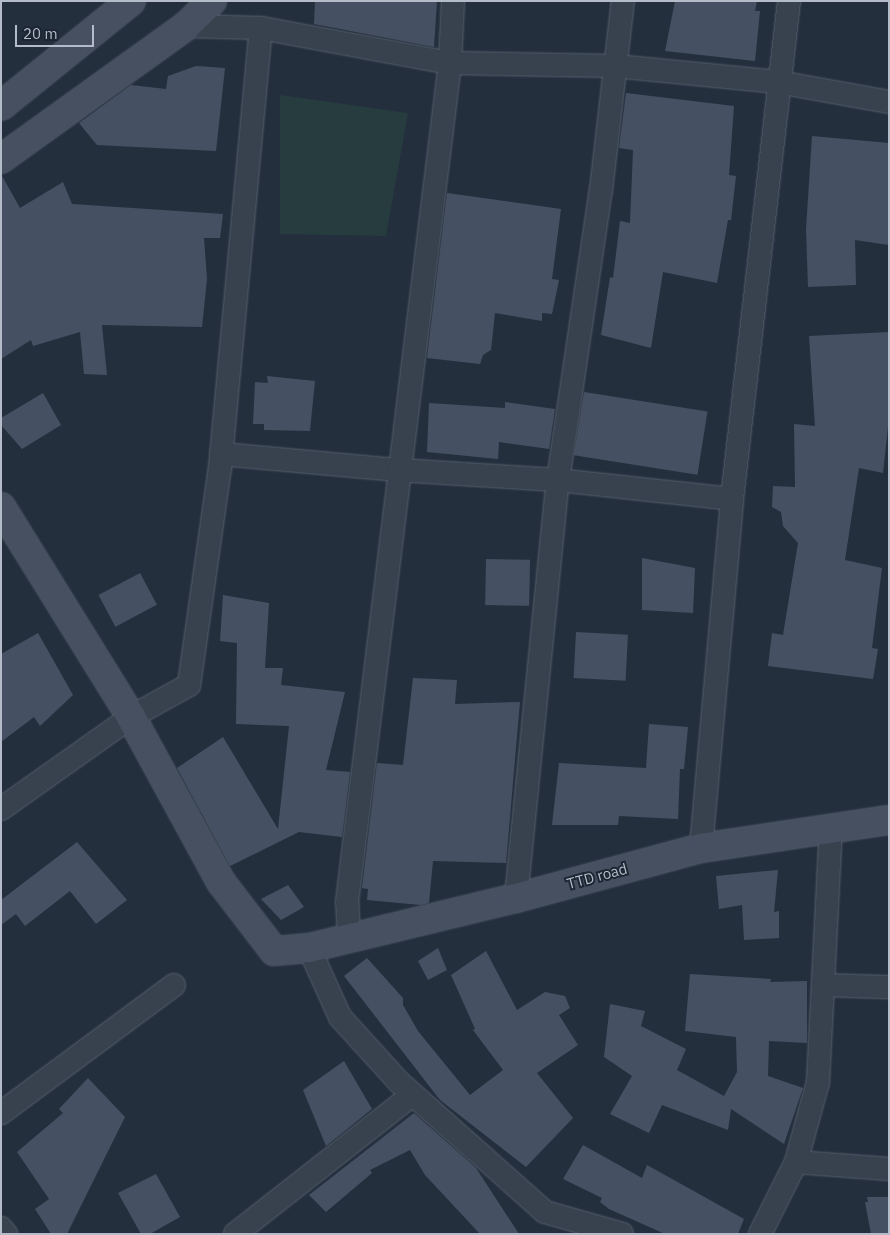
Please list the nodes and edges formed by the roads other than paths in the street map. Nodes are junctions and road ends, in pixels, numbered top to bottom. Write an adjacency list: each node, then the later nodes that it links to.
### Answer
1 (131, 1): 12 (street)
2 (212, 1): 6 (street)
3 (453, 1): 8 (street)
4 (624, 1): 9 (street)
5 (789, 1): 10 (street)
6 (186, 26): 7 (street); 13 (street)
7 (261, 28): 8 (street); 14 (street)
8 (450, 63): 9 (street); 15 (street)
9 (615, 66): 10 (street); 16 (street)
10 (778, 82): 11 (street); 17 (street)
11 (889, 102)
12 (1, 106)
13 (1, 159)
14 (221, 454): 15 (street); 19 (street)
15 (398, 470): 16 (street); 25 (street)
16 (558, 480): 17 (street); 24 (street)
17 (732, 499): 23 (street)
18 (1, 507): 19 (street)
19 (131, 717): 20 (street); 26 (street, TTD road)
20 (1, 809)
21 (889, 820): 22 (street, TTD road)
22 (831, 827): 23 (street, TTD road); 28 (street)
23 (701, 848): 24 (street, TTD road)
24 (516, 898): 25 (street, TTD road)
25 (349, 936): 26 (street, TTD road)
26 (308, 948): 30 (street)
27 (174, 985): 31 (street)
28 (824, 985): 29 (street); 32 (street)
29 (889, 987)
30 (412, 1095): 34 (street); 37 (street)
31 (1, 1113)
32 (796, 1162): 33 (street); 40 (street)
33 (889, 1169)
34 (545, 1212): 38 (street); 39 (street)
35 (1, 1228): 36 (street)
36 (6, 1234)
37 (235, 1234)
38 (564, 1234)
39 (622, 1234)
40 (760, 1234)

